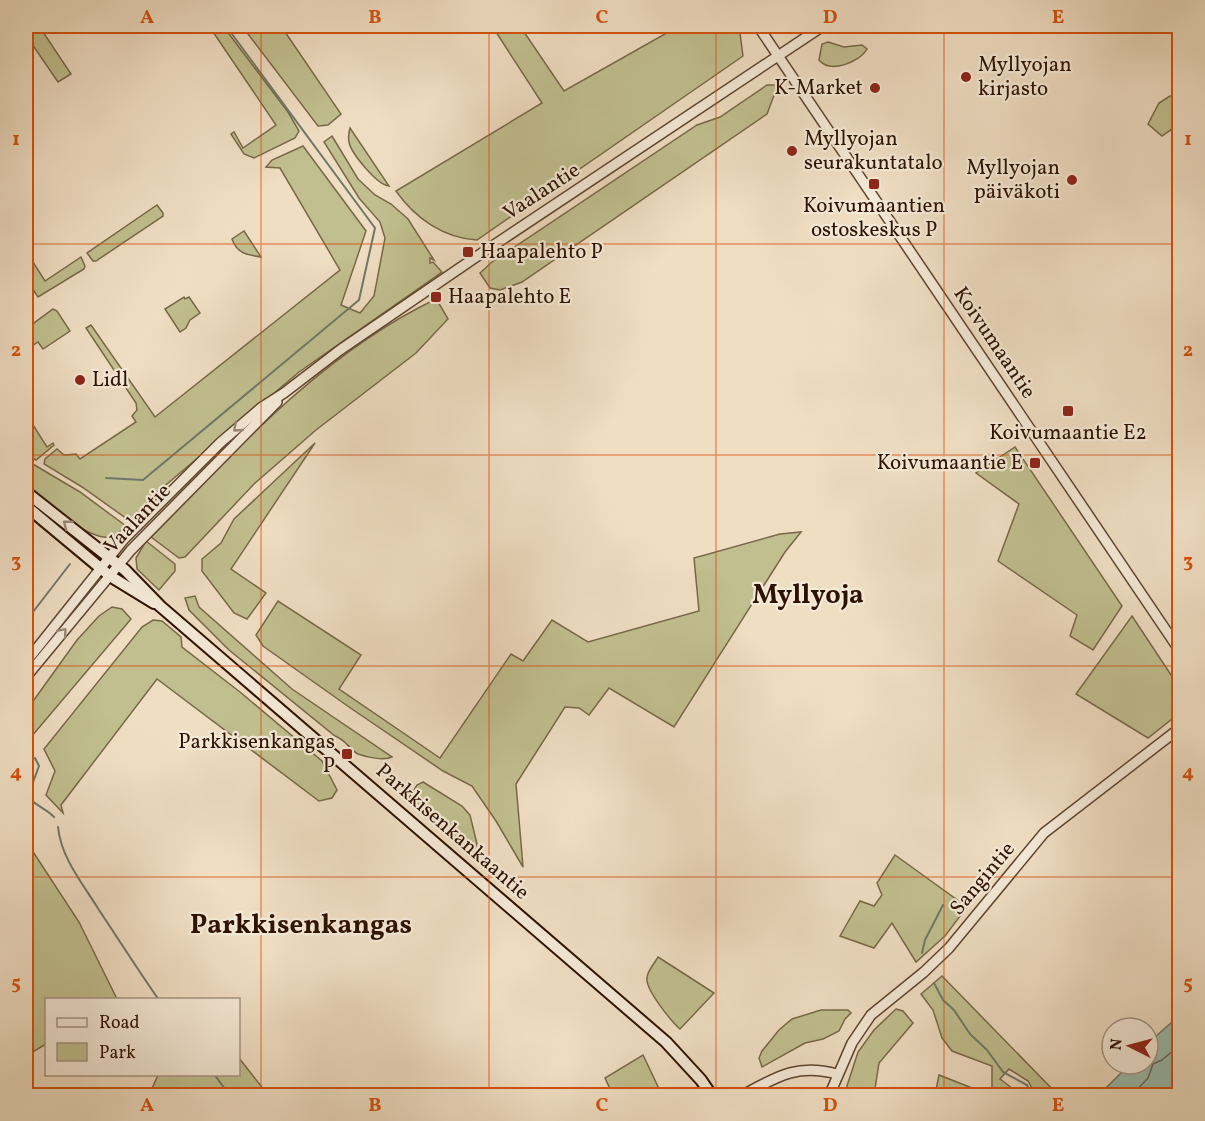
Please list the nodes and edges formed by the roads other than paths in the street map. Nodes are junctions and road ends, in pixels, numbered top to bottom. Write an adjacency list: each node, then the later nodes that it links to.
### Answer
1 (758, 26): 3 (street, Koivumaantie)
2 (823, 26): 3 (street, Vaalantie)
3 (778, 55): 4 (street, Vaalantie); 12 (street, Koivumaantie)
4 (284, 393): 7 (street, Vaalantie, one-way to 7); 8 (street, Vaalantie)
5 (26, 492): 7 (main road, Parkkisenkankaantie, one-way to 5)
6 (26, 506): 9 (main road, Parkkisenkankaantie)
7 (109, 557): 8 (main road, Parkkisenkankaantie); 9 (street, Vaalantie)
8 (119, 565): 10 (street, Vaalantie); 11 (main road, Parkkisenkankaantie)
9 (100, 568): 10 (main road, Parkkisenkankaantie); 13 (street, Vaalantie)
10 (110, 576): 11 (main road, Parkkisenkankaantie); 14 (street, Vaalantie, one-way to 10)
11 (160, 606): 18 (main road, Parkkisenkankaantie)
12 (1179, 651)
13 (26, 662)
14 (26, 677)
15 (1179, 728): 16 (street, Sangintie)
16 (837, 1074): 17 (street); 19 (street, Sangintie)
17 (745, 1093)
18 (712, 1095)
19 (829, 1095)

